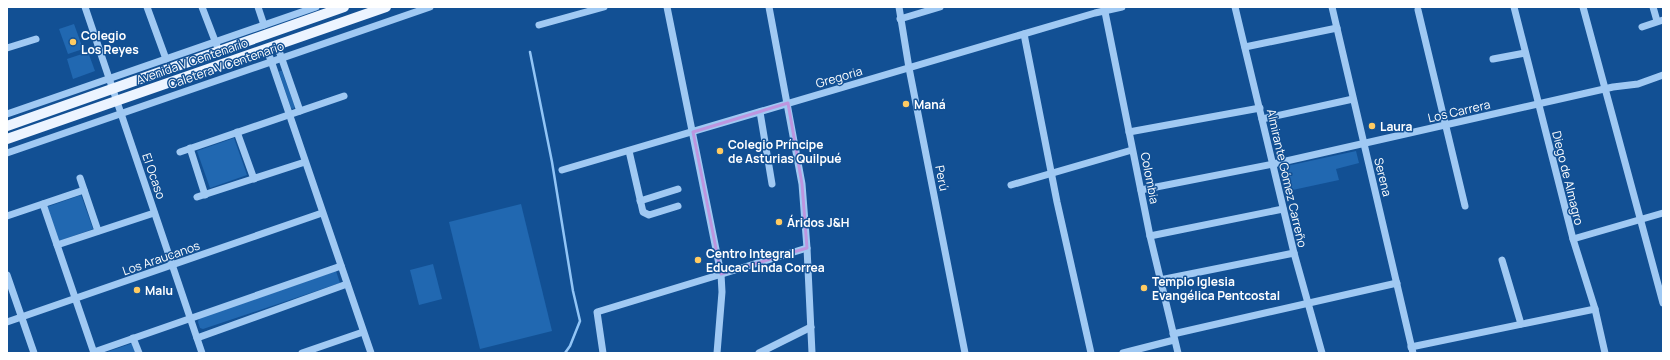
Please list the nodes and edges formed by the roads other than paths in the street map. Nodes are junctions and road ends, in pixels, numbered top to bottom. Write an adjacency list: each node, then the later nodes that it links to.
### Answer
1 (84, 7): 42 (street, El Ocaso)
2 (147, 7): 37 (street)
3 (202, 7): 31 (street)
4 (258, 7): 24 (street)
5 (314, 7): 24 (street)
6 (344, 7): 31 (main road, Avenida V Centenario)
7 (386, 7): 30 (main road, Avenida V Centenario)
8 (430, 7): 36 (street, Caletera V Centenario)
9 (604, 7): 25 (street)
10 (667, 7): 60 (street)
11 (769, 7): 48 (street)
12 (899, 7): 22 (street, Perú)
13 (940, 7): 22 (street)
14 (1122, 7): 20 (street, Gregoria)
15 (1235, 7): 32 (street, Almirante Gómez Carreño)
16 (1332, 7): 27 (street, Serena)
17 (1514, 7): 35 (street, Diego de Almagro)
18 (1583, 7): 43 (street)
19 (1653, 7): 23 (street)
20 (1104, 9): 28 (street, Gregoria); 61 (street, Colombia)
21 (1418, 10): 57 (street)
22 (900, 18): 40 (street, Perú)
23 (1660, 21): 26 (street)
24 (264, 25): 31 (street)
25 (538, 25)
26 (1642, 27)
27 (1337, 28): 32 (street); 46 (street, Serena)
28 (1024, 34): 40 (street, Gregoria); 72 (street)
29 (36, 39): 33 (street)
30 (277, 45): 34 (main road, Avenida V Centenario); 36 (street)
31 (217, 46): 37 (street); 44 (main road, Avenida V Centenario)
32 (1245, 47): 50 (street, Almirante Gómez Carreño)
33 (7, 48)
34 (267, 49): 39 (street); 47 (main road, Avenida V Centenario)
35 (1525, 53): 38 (street); 49 (street, Diego de Almagro)
36 (281, 57): 39 (street, Caletera V Centenario); 51 (street)
37 (166, 59): 42 (street)
38 (1493, 59)
39 (271, 61): 54 (street, Caletera V Centenario); 55 (street)
40 (908, 68): 48 (street, Gregoria); 130 (street, Perú)
41 (1663, 75): 43 (street, Los Carrera)
42 (108, 79): 44 (street, El Ocaso); 53 (street)
43 (1605, 88): 49 (street, Los Carrera); 91 (street)
44 (112, 89): 47 (street, El Ocaso); 58 (main road, Avenida V Centenario)
45 (344, 96): 51 (street)
46 (1353, 99): 56 (street); 63 (street, Serena)
47 (116, 102): 54 (street, El Ocaso); 62 (main road, Avenida V Centenario)
48 (788, 103): 52 (street, Gregoria); 96 (street)
49 (1538, 104): 57 (street, Los Carrera); 94 (street, Diego de Almagro)
50 (1260, 108): 56 (street, Almirante Gómez Carreño); 61 (street)
51 (300, 110): 55 (street)
52 (760, 112): 60 (street, Gregoria); 75 (street)
53 (7, 114)
54 (120, 114): 68 (street, Caletera V Centenario); 87 (street, El Ocaso)
55 (289, 114): 59 (street); 69 (street)
56 (1262, 119): 70 (street, Almirante Gómez Carreño)
57 (1446, 125): 63 (street, Los Carrera); 85 (street)
58 (7, 126)
59 (237, 132): 64 (street); 74 (street)
60 (693, 132): 65 (street, Gregoria); 101 (street)
61 (1129, 132): 66 (street, Colombia)
62 (7, 139)
63 (1363, 143): 70 (street, Los Carrera); 104 (street, Serena)
64 (190, 148): 67 (street); 80 (street)
65 (629, 150): 71 (street, Gregoria); 82 (street)
66 (1132, 150): 72 (street); 79 (street, Colombia)
67 (180, 152)
68 (7, 153)
69 (305, 162): 74 (street); 88 (street)
70 (1273, 164): 79 (street, Los Carrera); 86 (street, Almirante Gómez Carreño)
71 (562, 170)
72 (1051, 173): 76 (street); 131 (street)
73 (80, 178): 77 (street)
74 (254, 179): 80 (street)
75 (772, 184)
76 (1011, 185)
77 (84, 190): 83 (street); 92 (street)
78 (678, 190): 82 (street)
79 (1141, 190): 93 (street, Colombia)
80 (205, 195): 81 (street)
81 (197, 197)
82 (640, 201): 84 (street)
83 (43, 204): 90 (street); 95 (street)
84 (678, 206)
85 (1465, 206)
86 (1283, 209): 93 (street); 97 (street, Almirante Gómez Carreño)
87 (154, 213): 92 (street); 99 (street, El Ocaso)
88 (322, 213): 99 (street, Los Araucanos); 100 (street)
89 (1663, 213): 91 (street)
90 (7, 216)
91 (1641, 220): 94 (street); 107 (street)
92 (98, 231): 95 (street)
93 (1150, 236): 103 (street, Colombia)
94 (1573, 239): 109 (street, Diego de Almagro)
95 (57, 245): 106 (street)
96 (807, 248): 101 (street); 114 (street)
97 (1294, 253): 103 (street); 108 (street, Almirante Gómez Carreño)
98 (1502, 260): 113 (street)
99 (173, 266): 106 (street, Los Araucanos); 111 (street, El Ocaso)
100 (341, 266): 105 (street); 111 (street)
101 (721, 274): 126 (street); 127 (street)
102 (7, 275): 110 (street)
103 (1160, 280): 116 (street, Colombia)
104 (1397, 283): 108 (street); 119 (street, Serena)
105 (347, 284): 115 (street); 118 (street)
106 (75, 299): 110 (street, Los Araucanos); 121 (street)
107 (1663, 302)
108 (1309, 304): 116 (street); 134 (street, Almirante Gómez Carreño)
109 (1595, 309): 113 (street); 135 (street, Diego de Almagro)
110 (21, 317): 112 (street, Los Araucanos); 120 (street)
111 (190, 318): 117 (street); 118 (street, El Ocaso)
112 (7, 322)
113 (1521, 324): 119 (street)
114 (811, 328): 128 (street); 129 (street)
115 (363, 332): 124 (street); 125 (street)
116 (1173, 337): 132 (street); 133 (street, Colombia)
117 (133, 338): 121 (street); 122 (street)
118 (197, 338): 123 (street, El Ocaso)
119 (1412, 350)
120 (34, 353)
121 (94, 353)
122 (139, 353)
123 (202, 353)
124 (302, 353)
125 (371, 353)
126 (603, 353)
127 (717, 353)
128 (759, 353)
129 (812, 353)
130 (965, 353)
131 (1091, 353)
132 (1123, 353)
133 (1178, 353)
134 (1322, 353)
135 (1604, 353)

